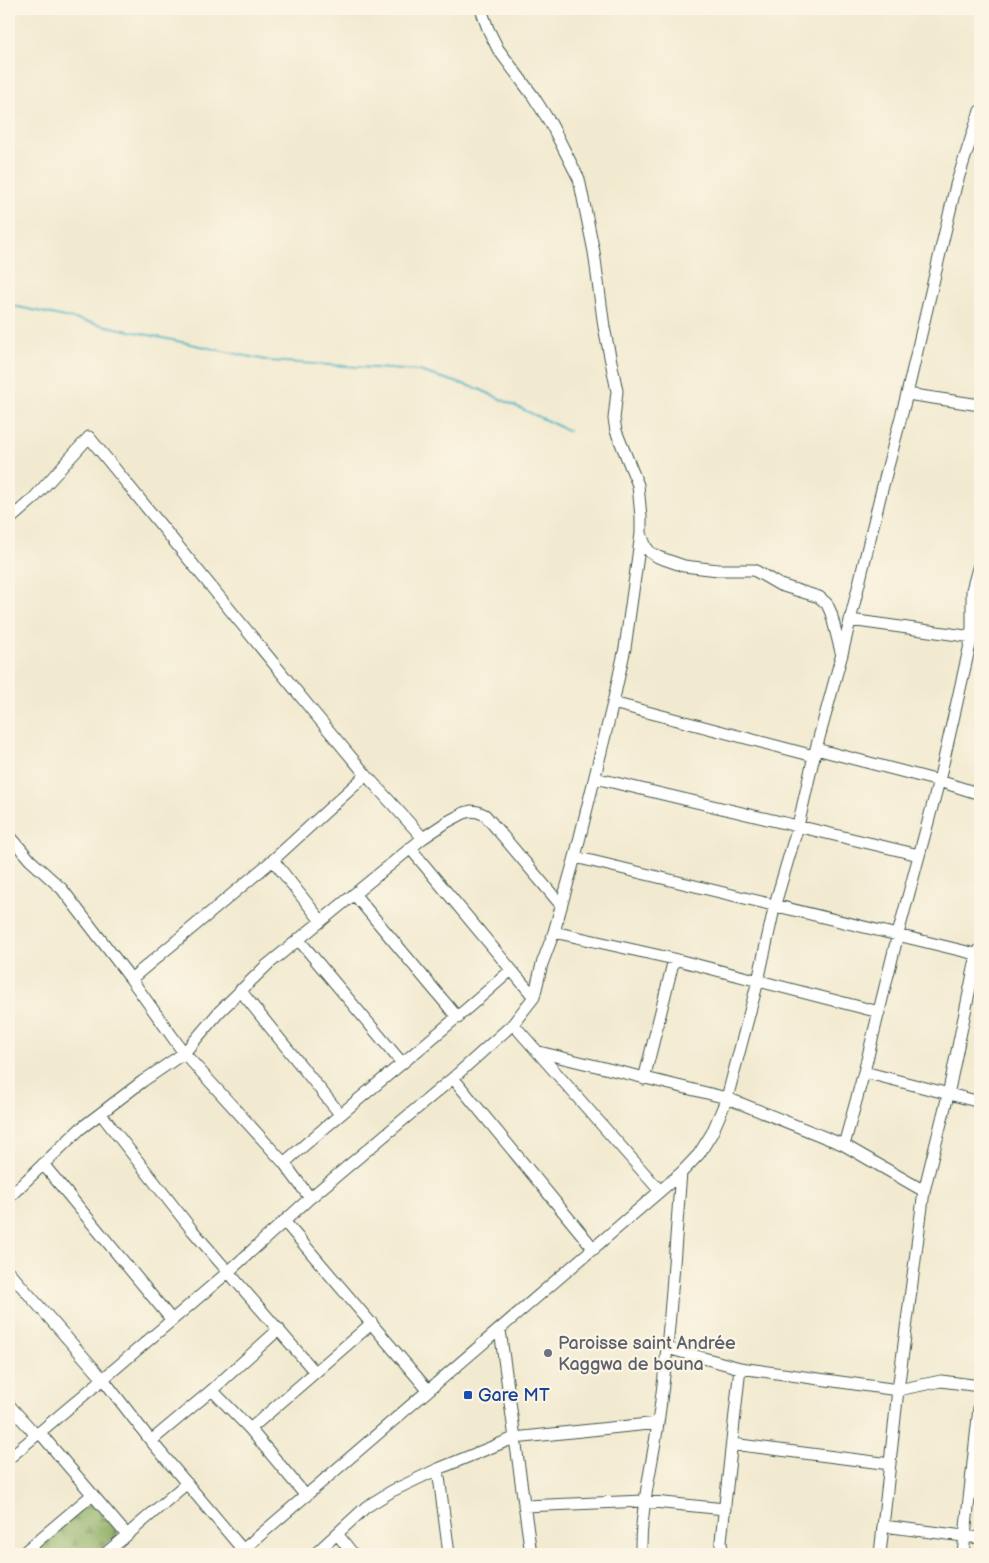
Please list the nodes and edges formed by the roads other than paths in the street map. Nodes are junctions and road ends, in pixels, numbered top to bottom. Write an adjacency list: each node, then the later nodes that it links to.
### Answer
1 (481, 9): 6 (street)
2 (980, 111): 3 (street)
3 (907, 394): 4 (street); 8 (street)
4 (980, 405)
5 (9, 520): 13 (street)
6 (641, 534): 10 (street); 11 (street)
7 (980, 561): 9 (street)
8 (850, 620): 9 (street); 10 (street)
9 (976, 637): 15 (street)
10 (842, 654): 12 (street)
11 (614, 703): 12 (street); 14 (street)
12 (815, 753): 15 (street); 17 (street)
13 (366, 775): 19 (street); 23 (street)
14 (595, 778): 17 (street); 22 (street)
15 (939, 781): 16 (street); 21 (street)
16 (980, 794)
17 (798, 826): 21 (street); 25 (street)
18 (9, 835): 34 (street)
19 (423, 838): 20 (street); 26 (street)
20 (410, 848): 24 (street); 33 (street)
21 (919, 855): 29 (street)
22 (575, 857): 25 (street); 26 (street)
23 (273, 860): 27 (street); 34 (street)
24 (354, 894): 27 (street); 39 (street)
25 (775, 904): 29 (street); 35 (street)
26 (561, 905): 28 (street)
27 (321, 921): 30 (street)
28 (554, 932): 32 (street); 37 (street)
29 (898, 934): 31 (street); 38 (street)
30 (298, 940): 36 (street); 43 (street)
31 (979, 953): 47 (street)
32 (674, 959): 35 (street); 46 (street)
33 (511, 970): 37 (street); 39 (street)
34 (130, 979): 42 (street)
35 (758, 981): 38 (street); 48 (street)
36 (240, 990): 42 (street); 51 (street)
37 (534, 996): 40 (street)
38 (879, 1012): 44 (street)
39 (458, 1018): 43 (street)
40 (513, 1024): 41 (street); 45 (street)
41 (539, 1052): 46 (street); 56 (street)
42 (184, 1053): 50 (street); 53 (street)
43 (402, 1063): 51 (street)
44 (864, 1072): 47 (street); 52 (street)
45 (453, 1078): 59 (street); 61 (street)
46 (644, 1079): 48 (street)
47 (948, 1095): 49 (street); 57 (street)
48 (726, 1098): 52 (street); 55 (street)
49 (980, 1102)
50 (100, 1114): 54 (street); 63 (street)
51 (340, 1114): 53 (street)
52 (844, 1145): 57 (street)
53 (284, 1163): 59 (street)
54 (43, 1164): 58 (street); 64 (street)
55 (681, 1173): 56 (street); 68 (street)
56 (660, 1191): 61 (street)
57 (924, 1191): 75 (street)
58 (9, 1197)
59 (310, 1198): 60 (street)
60 (284, 1221): 63 (street); 65 (street)
61 (594, 1248): 67 (street)
62 (9, 1272): 71 (street)
63 (227, 1272): 64 (street); 66 (street)
64 (171, 1319): 71 (street)
65 (372, 1323): 70 (street); 74 (street)
66 (279, 1329): 70 (street); 73 (street)
67 (500, 1330): 74 (street); 81 (street)
68 (667, 1348): 69 (street); 78 (street)
69 (740, 1368): 75 (street); 83 (street)
70 (315, 1372): 79 (street)
71 (102, 1380): 80 (street); 82 (street)
72 (980, 1386): 75 (street)
73 (212, 1390): 79 (street); 82 (street)
74 (428, 1390): 89 (street)
75 (898, 1390): 85 (street)
76 (980, 1399): 96 (street)
77 (9, 1405): 80 (street)
78 (658, 1423): 81 (street); 90 (street)
79 (250, 1429): 89 (street)
80 (38, 1434): 84 (street); 88 (street)
81 (514, 1438): 86 (street); 91 (street)
82 (151, 1441): 87 (street)
83 (732, 1444): 85 (street); 92 (street)
84 (9, 1458)
85 (890, 1464): 93 (street)
86 (438, 1469): 95 (street); 103 (street)
87 (187, 1483): 94 (street); 98 (street)
88 (92, 1495): 94 (street); 99 (street)
89 (306, 1496): 98 (street)
90 (644, 1501): 91 (street); 92 (street); 105 (street)
91 (524, 1506): 104 (street)
92 (725, 1509): 106 (street)
93 (883, 1526): 96 (street); 107 (street)
94 (127, 1535): 100 (street)
95 (338, 1535): 101 (street); 102 (street)
96 (965, 1536): 97 (street); 108 (street)
97 (980, 1538)
98 (240, 1552)
99 (26, 1553)
100 (105, 1554)
101 (315, 1554)
102 (353, 1554)
103 (449, 1554)
104 (531, 1554)
105 (641, 1554)
106 (722, 1554)
107 (880, 1554)
108 (963, 1554)

